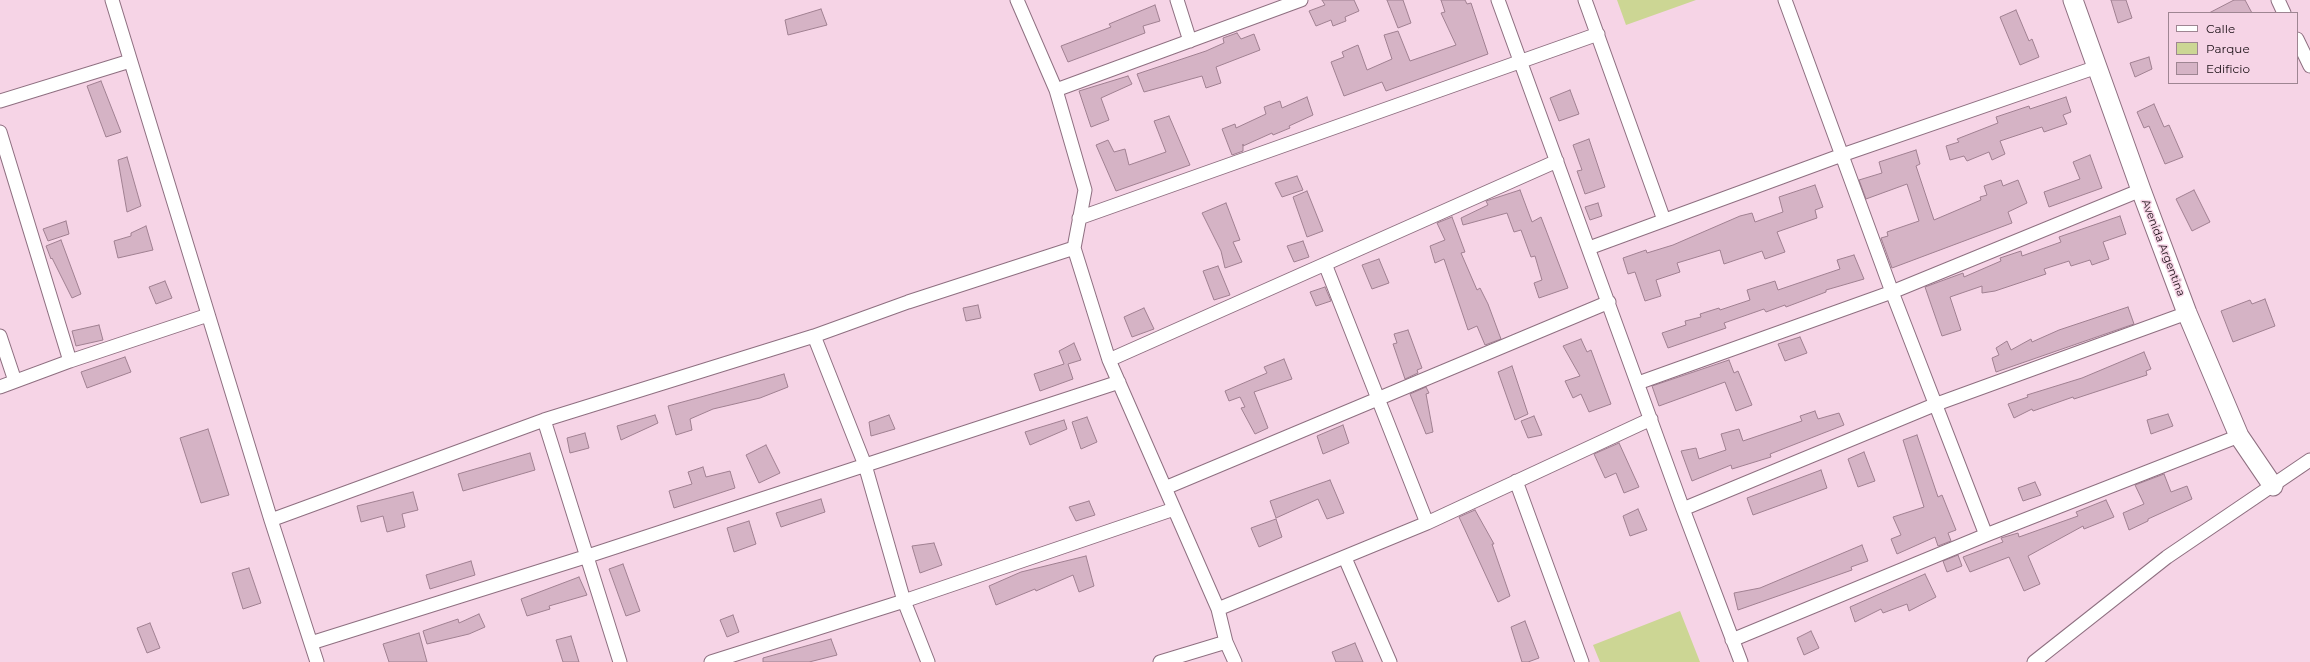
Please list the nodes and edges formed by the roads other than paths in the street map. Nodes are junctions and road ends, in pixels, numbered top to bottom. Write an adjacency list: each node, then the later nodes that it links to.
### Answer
1 (112, 0): 14 (street)
2 (1017, 0): 18 (street)
3 (1177, 0): 12 (street)
4 (1301, 0): 12 (street)
5 (1498, 0): 15 (street)
6 (1585, 0): 11 (street)
7 (1785, 0): 21 (street)
8 (2073, 0): 17 (street, Avenida Argentina)
9 (2278, 0): 10 (street)
10 (2284, 12)
11 (1598, 34): 15 (street); 25 (street)
12 (1190, 41): 18 (street)
13 (2298, 41): 16 (street)
14 (130, 61): 19 (street); 32 (street)
15 (1521, 63): 22 (street); 24 (street)
16 (2310, 66)
17 (2097, 67): 21 (street); 23 (street, Avenida Argentina)
18 (1056, 90): 24 (street)
19 (0, 101)
20 (0, 132): 35 (street)
21 (1842, 155): 25 (street); 29 (street)
22 (1557, 161): 27 (street); 28 (street)
23 (2141, 190): 29 (street); 31 (street, Avenida Argentina)
24 (1079, 218): 26 (street)
25 (1664, 220): 27 (street)
26 (1074, 248): 34 (street); 36 (street)
27 (1589, 248): 30 (street)
28 (1325, 264): 36 (street); 41 (street)
29 (1892, 292): 39 (street); 42 (street)
30 (1609, 302): 39 (street); 41 (street)
31 (2188, 313): 42 (street); 45 (street, Avenida Argentina)
32 (208, 315): 35 (street); 53 (street)
33 (0, 336): 37 (street)
34 (814, 336): 44 (street); 47 (street)
35 (70, 360): 37 (street)
36 (1109, 360): 38 (street)
37 (15, 381): 40 (street)
38 (1119, 382): 47 (street); 50 (street)
39 (1638, 383): 43 (street)
40 (0, 387)
41 (1377, 400): 50 (street); 54 (street)
42 (1934, 405): 52 (street); 55 (street)
43 (1651, 419): 48 (street); 52 (street)
44 (544, 420): 53 (street); 56 (street)
45 (2239, 436): 49 (street, Avenida Argentina); 55 (street)
46 (2310, 460): 49 (street)
47 (865, 465): 56 (street); 58 (street)
48 (1516, 481): 54 (street); 70 (street)
49 (2273, 486): 72 (street)
50 (1165, 488): 51 (street)
51 (1174, 509): 58 (street); 59 (street)
52 (1683, 509): 60 (street)
53 (271, 520): 62 (street)
54 (1427, 523): 57 (street)
55 (1986, 535): 60 (street)
56 (588, 556): 62 (street); 64 (street)
57 (1345, 558): 59 (street); 69 (street)
58 (904, 601): 65 (street); 66 (street)
59 (1218, 609): 61 (street)
60 (1732, 640): 71 (street)
61 (1226, 642): 67 (street); 68 (street)
62 (311, 643): 63 (street)
63 (317, 662)
64 (620, 662)
65 (711, 662)
66 (928, 662)
67 (1160, 662)
68 (1235, 662)
69 (1390, 662)
70 (1582, 662)
71 (1741, 662)
72 (2034, 662)

